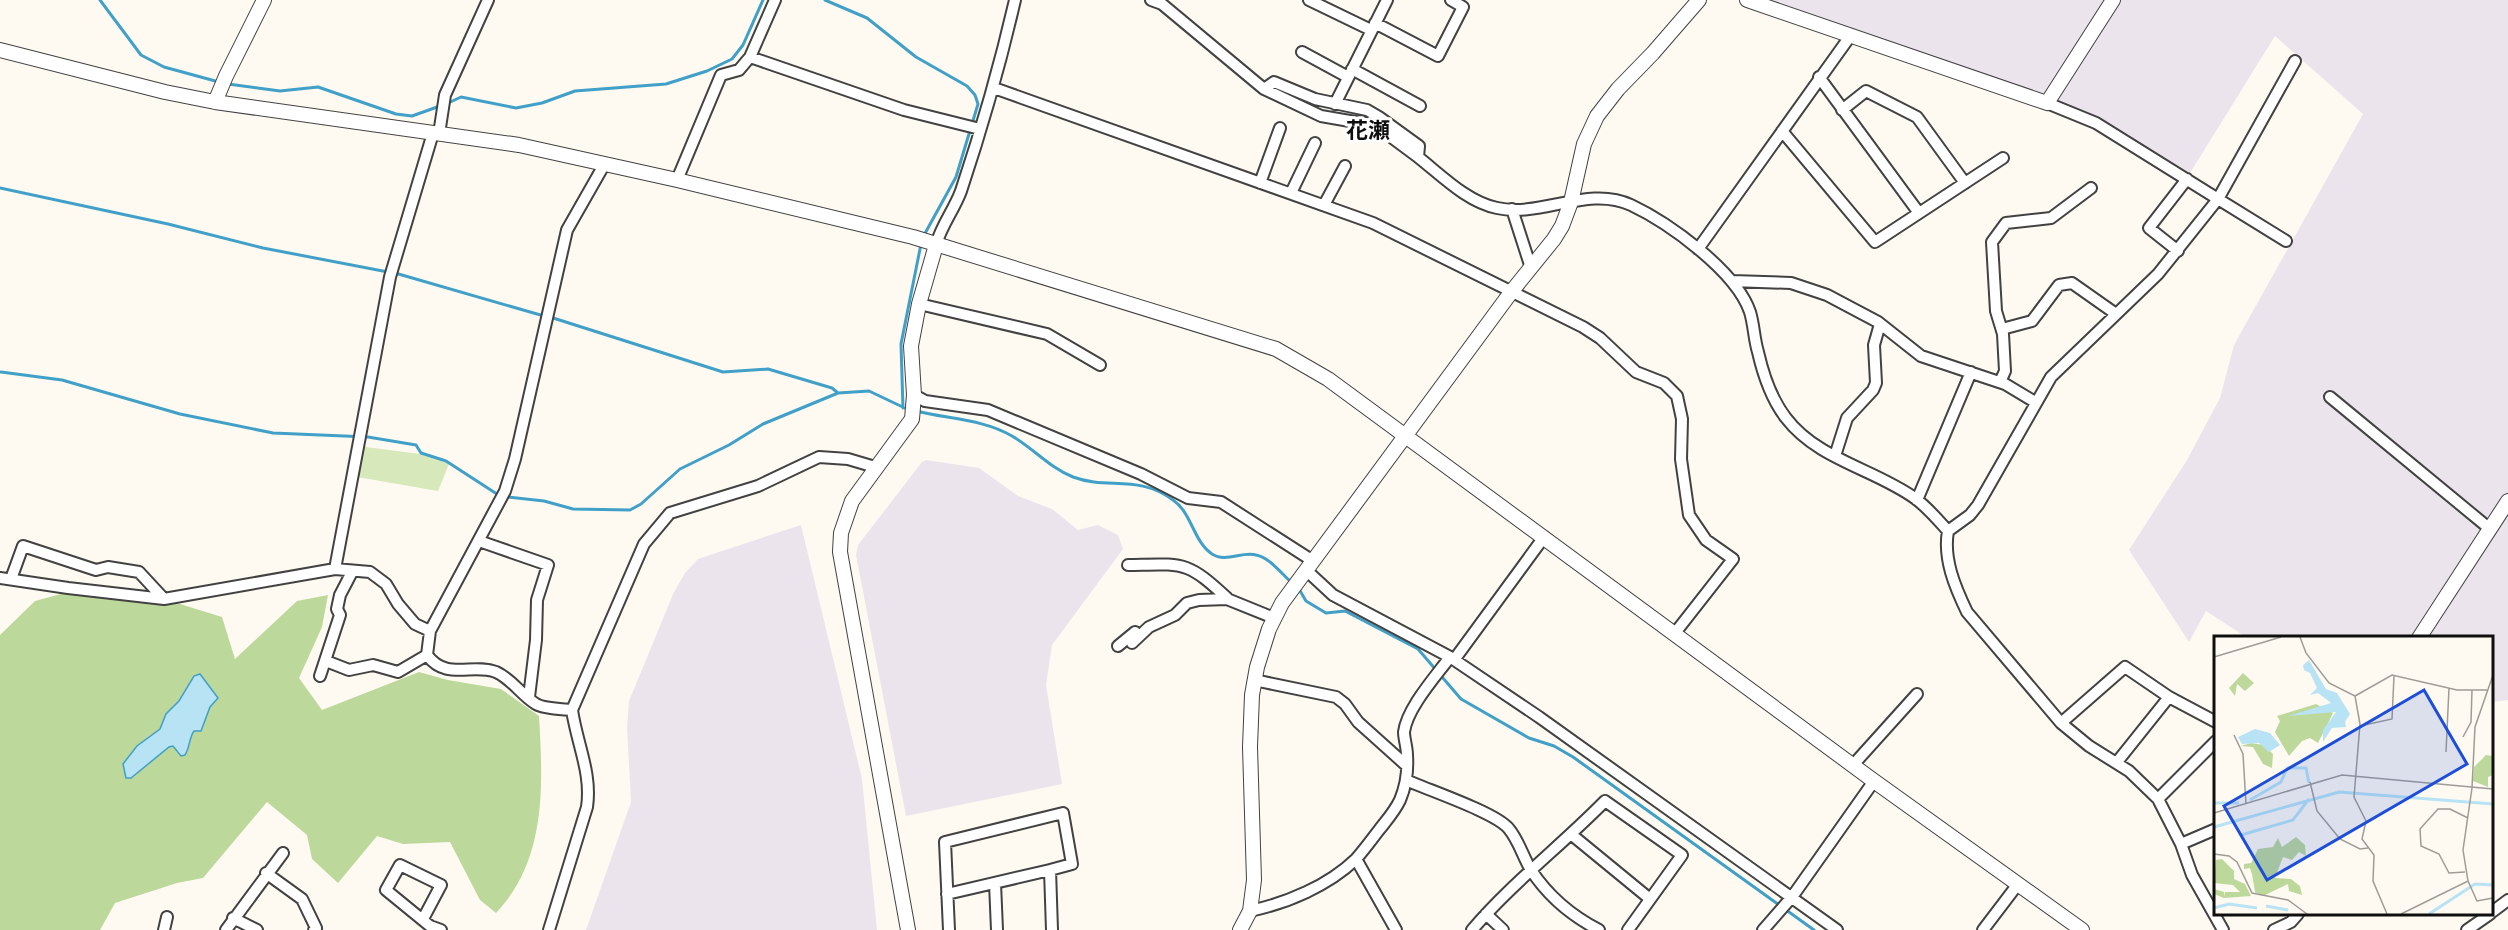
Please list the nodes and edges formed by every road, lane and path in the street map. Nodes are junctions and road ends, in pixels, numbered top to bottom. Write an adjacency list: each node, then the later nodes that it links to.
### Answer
1 (264, 0): 22 (street)
2 (488, 0): 31 (street)
3 (775, 0): 17 (street)
4 (1015, 0): 21 (street)
5 (1151, 0): 23 (street)
6 (1309, 0): 12 (street)
7 (1387, 0): 13 (street)
8 (1451, 0): 13 (street)
9 (1699, 0): 44 (street)
10 (1747, 0): 14 (street)
11 (2113, 0): 24 (street)
12 (1324, 4): 13 (street)
13 (1373, 27): 19 (street)
14 (1851, 35): 20 (street); 24 (street)
15 (0, 50): 22 (street)
16 (1302, 52): 19 (street)
17 (750, 57): 29 (street); 38 (street)
18 (2295, 61): 43 (street)
19 (1350, 73): 25 (street); 26 (street)
20 (1819, 77): 27 (street); 30 (street)
21 (993, 88): 29 (street); 39 (street)
22 (220, 89): 31 (street)
23 (1264, 89): 25 (street); 33 (street)
24 (2047, 103): 37 (street)
25 (1335, 104): 33 (street)
26 (1420, 105)
27 (1842, 110): 40 (street); 47 (street)
28 (1280, 128): 39 (street)
29 (981, 129): 49 (street)
30 (1782, 131): 47 (street); 50 (street)
31 (436, 133): 35 (street); 75 (street)
32 (1315, 143): 42 (street)
33 (1418, 156): 46 (street)
34 (2003, 158): 40 (street)
35 (604, 165): 38 (street); 73 (street)
36 (1345, 166): 45 (street)
37 (2187, 179): 43 (street); 51 (street)
38 (677, 180): 49 (street)
39 (1260, 183): 42 (street)
40 (1965, 183): 47 (street)
41 (2091, 188): 58 (street)
42 (1291, 194): 45 (street)
43 (2218, 199): 48 (street); 51 (street)
44 (1571, 202): 46 (street); 50 (street); 52 (street)
45 (1324, 206): 54 (street)
46 (1512, 209): 52 (street)
47 (1919, 213)
48 (2286, 241)
49 (932, 244): 55 (street); 65 (street)
50 (1698, 249): 53 (street)
51 (2178, 251): 56 (street)
52 (1531, 268): 54 (street)
53 (1732, 281): 57 (street); 66 (street)
54 (1512, 291): 65 (street); 84 (street)
55 (919, 304): 59 (street); 64 (street)
56 (2116, 314): 58 (street); 63 (street)
57 (1880, 324): 60 (street); 66 (street)
58 (2002, 329): 61 (street)
59 (1100, 365)
60 (1971, 372): 61 (street); 68 (street)
61 (2000, 382): 63 (street)
62 (2330, 397): 70 (street)
63 (2035, 402): 71 (street)
64 (913, 407): 67 (street); 77 (street)
65 (1406, 435): 72 (street); 77 (street)
66 (1835, 456): 68 (street)
67 (875, 467): 96 (street); 135 (street)
68 (1917, 500): 71 (street)
69 (2508, 501): 70 (street)
70 (2490, 530): 85 (street)
71 (1948, 531): 98 (street)
72 (1544, 537): 84 (street); 89 (street)
73 (479, 541): 83 (street); 94 (street)
74 (1128, 565): 80 (street)
75 (335, 569): 76 (street); 79 (street)
76 (352, 572): 83 (street); 90 (street)
77 (1302, 575): 81 (street); 89 (street)
78 (6, 578): 79 (street); 79 (street)
79 (164, 599)
80 (1227, 599): 81 (street); 82 (street)
81 (1274, 618): 92 (street)
82 (1149, 627): 86 (street); 87 (street)
83 (430, 631): 88 (street)
84 (1675, 633): 102 (street)
85 (2420, 636)
86 (1132, 643)
87 (1118, 646)
88 (427, 655): 90 (street); 94 (street)
89 (1452, 659): 101 (street); 119 (street)
90 (326, 661): 91 (street)
91 (320, 676)
92 (1254, 680): 101 (street); 121 (street)
93 (1917, 694): 102 (street)
94 (529, 698): 96 (street)
95 (2169, 698): 97 (street); 98 (street); 100 (street)
96 (572, 710): 134 (street)
97 (2214, 721)
98 (2061, 723): 100 (street)
99 (2214, 743): 105 (street)
100 (2117, 762): 105 (street)
101 (1407, 765): 103 (street)
102 (1853, 765): 104 (street)
103 (1406, 780): 110 (street); 112 (street)
104 (1874, 781): 115 (street); 119 (street)
105 (2158, 798): 108 (street)
106 (2214, 830): 108 (street)
107 (1572, 835): 112 (street); 118 (street); 118 (street)
108 (2181, 844): 117 (street)
109 (283, 854): 113 (street)
110 (1356, 859): 121 (street); 140 (street)
111 (1050, 870): 114 (street); 116 (street); 138 (street)
112 (1531, 870): 123 (street); 143 (street)
113 (266, 873): 128 (street); 133 (street)
114 (996, 883): 116 (street); 137 (street)
115 (2018, 884): 147 (street); 148 (street)
116 (947, 894): 136 (street)
117 (2210, 894)
118 (1650, 899): 144 (street)
119 (1790, 900): 145 (street); 146 (street)
120 (2508, 900): 122 (street)
121 (1250, 911): 139 (street)
122 (2493, 911)
123 (1486, 914): 141 (street); 142 (street)
124 (2218, 915): 149 (street)
125 (2297, 915): 150 (street)
126 (2488, 915): 151 (street)
127 (167, 917): 130 (street)
128 (233, 918): 131 (street); 132 (street)
129 (430, 926): 129 (street)
130 (164, 930)
131 (226, 930)
132 (257, 930)
133 (314, 930)
134 (549, 930)
135 (908, 930)
136 (949, 930)
137 (997, 930)
138 (1052, 930)
139 (1240, 930)
140 (1396, 930)
141 (1472, 930)
142 (1503, 930)
143 (1599, 930)
144 (1628, 930)
145 (1763, 930)
146 (1837, 930)
147 (1983, 930)
148 (2082, 930)
149 (2223, 930)
150 (2274, 930)
151 (2467, 930)

